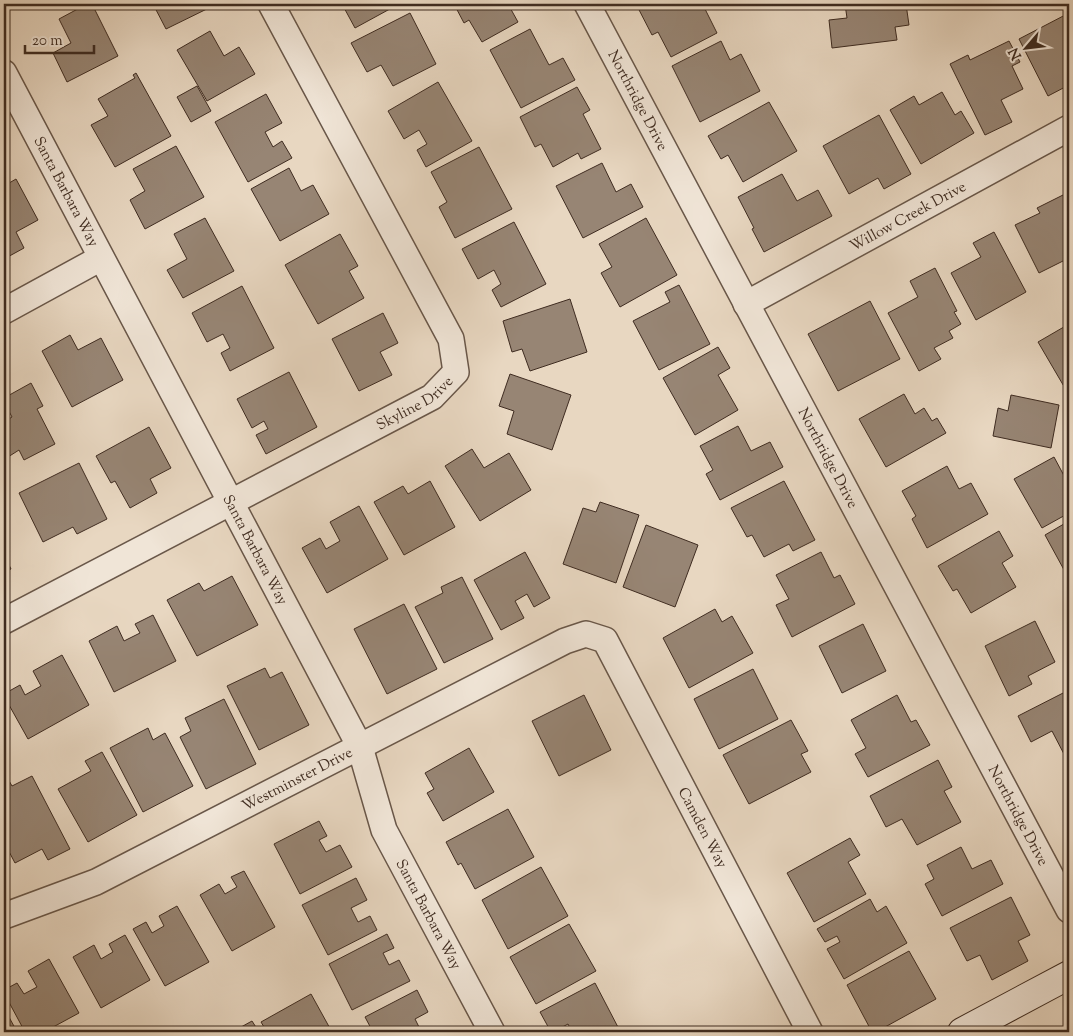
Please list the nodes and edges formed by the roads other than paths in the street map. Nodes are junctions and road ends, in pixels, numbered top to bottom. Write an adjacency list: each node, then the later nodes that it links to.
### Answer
1 (271, 4): 8 (street, Skyline Drive)
2 (587, 4): 6 (street, Northridge Drive)
3 (4, 73): 5 (street, Santa Barbara Way)
4 (1069, 128): 6 (street, Willow Creek Drive)
5 (101, 258): 7 (street); 8 (street, Santa Barbara Way)
6 (746, 304): 12 (street, Northridge Drive)
7 (4, 311)
8 (231, 502): 9 (street, Skyline Drive); 11 (street, Santa Barbara Way)
9 (4, 621)
10 (586, 634): 11 (street, Westminster Drive); 16 (street, Camden Way)
11 (360, 747): 13 (street, Westminster Drive); 15 (street, Santa Barbara Way)
12 (1069, 910)
13 (4, 916)
14 (1069, 975): 17 (street)
15 (492, 1032)
16 (810, 1032)
17 (962, 1032)

